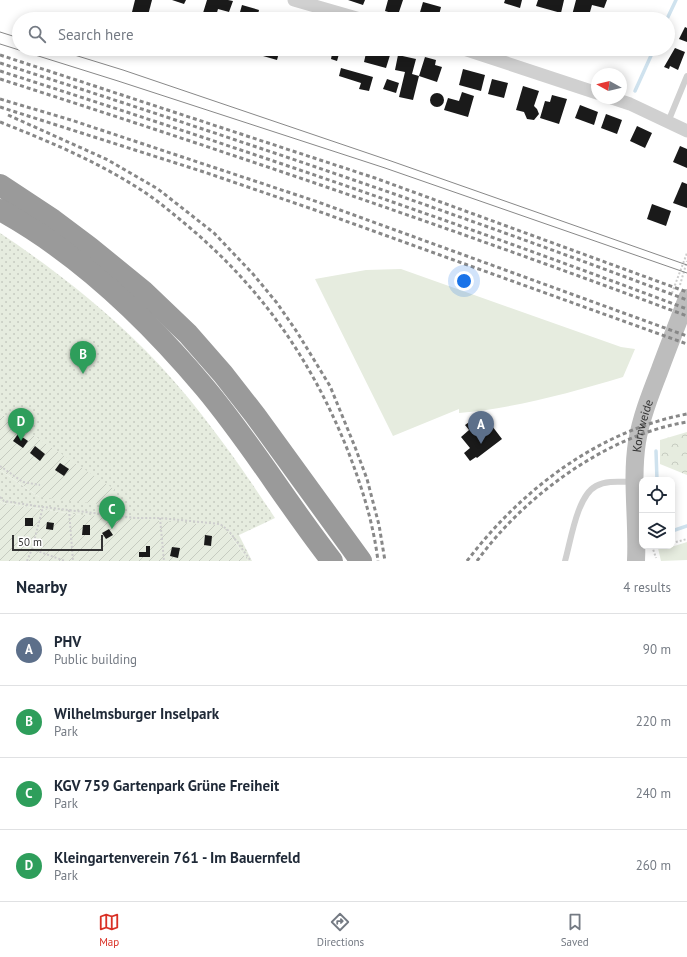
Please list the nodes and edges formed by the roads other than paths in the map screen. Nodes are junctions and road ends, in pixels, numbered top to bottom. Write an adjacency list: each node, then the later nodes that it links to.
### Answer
1 (294, 0): 2 (street)
2 (336, 12)
3 (485, 56): 5 (street)
4 (687, 76): 7 (lane)
5 (591, 91)
6 (627, 103): 7 (street)
7 (668, 122): 8 (street)
8 (687, 131)
9 (0, 185): 14 (highway)
10 (0, 210): 13 (highway)
11 (687, 298): 12 (main road, Kornweide)
12 (634, 482): 15 (lane); 16 (main road, Kornweide)
13 (332, 561)
14 (361, 561)
15 (565, 561)
16 (636, 561)

